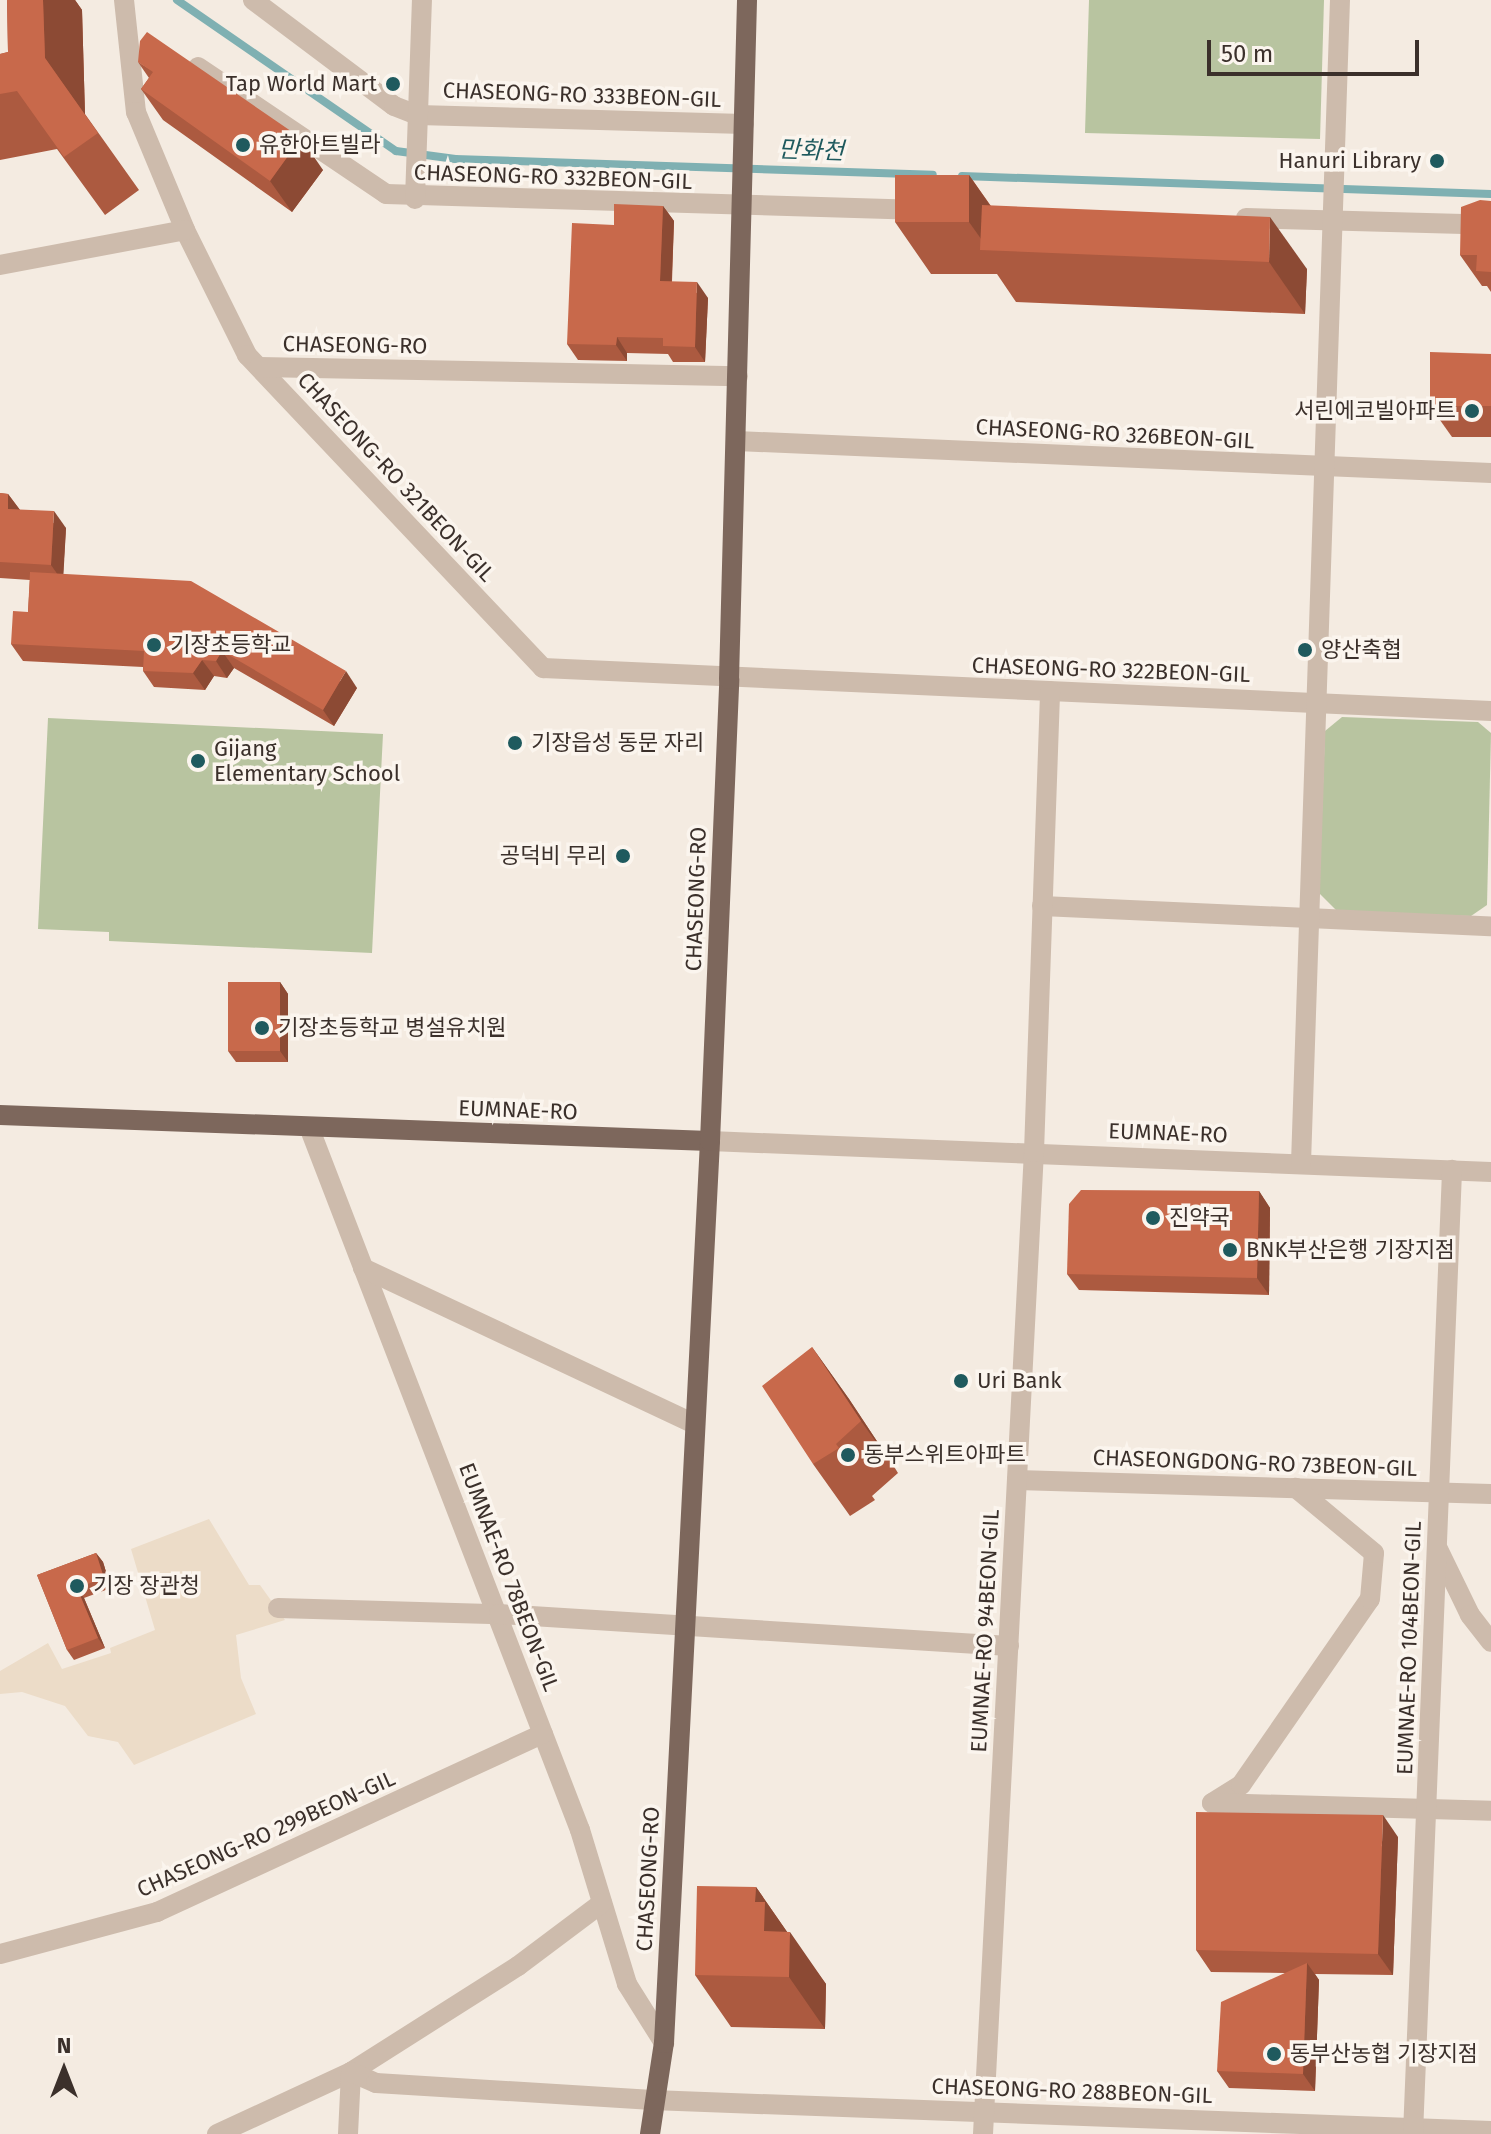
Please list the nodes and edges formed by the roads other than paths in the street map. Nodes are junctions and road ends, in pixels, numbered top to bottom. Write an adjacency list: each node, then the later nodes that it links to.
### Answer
1 (124, 0): 6 (street, CHASEONG-RO 321BEON-GIL)
2 (253, 0): 9 (street, CHASEONG-RO 333BEON-GIL)
3 (422, 0): 9 (street, CHASEONG-RO 333BEON-GIL)
4 (747, 0): 10 (main road)
5 (1340, 0): 14 (street)
6 (126, 29): 7 (street); 17 (street, CHASEONG-RO 321BEON-GIL)
7 (152, 36)
8 (178, 54): 11 (street, CHASEONG-RO 332BEON-GIL)
9 (418, 125): 10 (street, CHASEONG-RO 333BEON-GIL); 11 (street)
10 (744, 129): 12 (main road, CHASEONG-RO)
11 (416, 189): 12 (street, CHASEONG-RO 332BEON-GIL)
12 (742, 197): 13 (street, CHASEONG-RO 332BEON-GIL); 20 (main road, CHASEONG-RO)
13 (949, 211)
14 (1333, 212): 15 (street); 16 (street); 22 (street)
15 (1221, 218)
16 (1491, 225)
17 (185, 230): 18 (street); 19 (street, CHASEONG-RO 321BEON-GIL)
18 (0, 265)
19 (259, 367): 20 (street, CHASEONG-RO); 24 (street, CHASEONG-RO 321BEON-GIL)
20 (738, 376): 21 (main road, CHASEONG-RO)
21 (737, 441): 22 (street, CHASEONG-RO 326BEON-GIL); 24 (main road, CHASEONG-RO)
22 (1324, 467): 23 (street, CHASEONG-RO 326BEON-GIL); 26 (street)
23 (1491, 473)
24 (729, 679): 25 (street, CHASEONG-RO 322BEON-GIL); 33 (main road, CHASEONG-RO)
25 (1050, 691): 26 (street, CHASEONG-RO 322BEON-GIL); 28 (street)
26 (1315, 703): 27 (street, CHASEONG-RO 322BEON-GIL); 29 (street)
27 (1491, 711)
28 (1042, 906): 29 (street); 34 (street)
29 (1308, 918): 30 (street); 35 (street)
30 (1491, 926)
31 (0, 1115): 32 (main road, EUMNAE-RO)
32 (309, 1127): 33 (main road, EUMNAE-RO); 38 (street, EUMNAE-RO 78BEON-GIL)
33 (710, 1141): 34 (street, EUMNAE-RO); 39 (main road, CHASEONG-RO)
34 (1034, 1152): 35 (street, EUMNAE-RO); 40 (street, EUMNAE-RO 94BEON-GIL)
35 (1301, 1163): 36 (street, EUMNAE-RO)
36 (1452, 1170): 37 (street, EUMNAE-RO); 42 (street, EUMNAE-RO 104BEON-GIL)
37 (1491, 1172)
38 (363, 1268): 39 (street); 46 (street, EUMNAE-RO 78BEON-GIL)
39 (695, 1424): 47 (main road, CHASEONG-RO)
40 (1017, 1480): 41 (street, CHASEONGDONG-RO 73BEON-GIL); 49 (street, EUMNAE-RO 94BEON-GIL)
41 (1296, 1488): 42 (street, CHASEONGDONG-RO 73BEON-GIL); 51 (street)
42 (1439, 1493): 43 (street, CHASEONGDONG-RO 73BEON-GIL); 44 (street, EUMNAE-RO 104BEON-GIL)
43 (1491, 1494)
44 (1437, 1547): 48 (street); 51 (street, EUMNAE-RO 104BEON-GIL)
45 (278, 1608): 46 (street)
46 (499, 1614): 47 (street); 50 (street, EUMNAE-RO 78BEON-GIL)
47 (683, 1626): 49 (street); 56 (main road, CHASEONG-RO)
48 (1491, 1642)
49 (1009, 1646): 59 (street, EUMNAE-RO 94BEON-GIL)
50 (543, 1734): 53 (street, EUMNAE-RO 78BEON-GIL); 55 (street, CHASEONG-RO 299BEON-GIL)
51 (1427, 1809): 52 (street); 60 (street, EUMNAE-RO 104BEON-GIL)
52 (1491, 1811)
53 (602, 1903): 56 (street, EUMNAE-RO 78BEON-GIL); 57 (street)
54 (0, 1946): 55 (street)
55 (0, 1954)
56 (664, 2043): 58 (main road, CHASEONG-RO)
57 (351, 2072): 58 (street, CHASEONG-RO 288BEON-GIL); 62 (street); 63 (street)
58 (652, 2100): 59 (street, CHASEONG-RO 288BEON-GIL); 64 (main road, CHASEONG-RO)
59 (984, 2112): 60 (street, CHASEONG-RO 288BEON-GIL); 65 (street, EUMNAE-RO 94BEON-GIL)
60 (1413, 2131): 61 (street, CHASEONG-RO 288BEON-GIL)
61 (1491, 2131)
62 (217, 2134)
63 (348, 2134)
64 (650, 2134)
65 (983, 2134)

